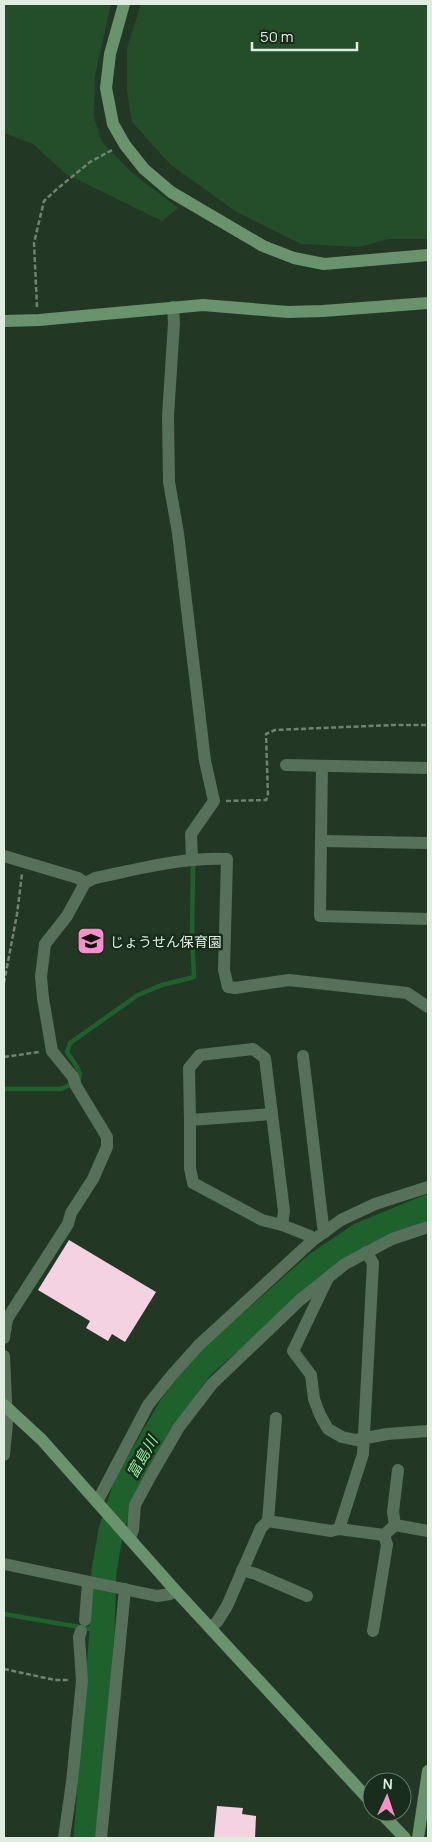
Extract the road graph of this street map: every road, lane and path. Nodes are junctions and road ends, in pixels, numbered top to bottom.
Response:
1 (124, 4) edge
2 (125, 145) junction
3 (428, 255) edge
4 (428, 303) edge
5 (173, 307) junction
6 (39, 320) junction
7 (4, 321) edge
8 (428, 725) edge
9 (286, 765) dead end
10 (322, 766) junction
11 (428, 768) edge
12 (214, 800) junction
13 (322, 841) junction
14 (428, 843) edge
15 (4, 856) edge
16 (192, 859) junction
17 (24, 863) junction
18 (85, 883) junction
19 (428, 919) edge
20 (4, 983) edge
21 (428, 1007) edge
22 (52, 1051) junction
23 (303, 1056) dead end
24 (4, 1057) edge
25 (272, 1114) junction
26 (190, 1120) junction
27 (428, 1187) edge
28 (282, 1225) junction
29 (428, 1226) edge
30 (326, 1232) junction
31 (312, 1242) junction
32 (366, 1252) junction
33 (326, 1278) junction
34 (4, 1338) edge
35 (4, 1356) edge
36 (5, 1406) edge
37 (276, 1418) dead end
38 (428, 1431) edge
39 (364, 1440) junction
40 (4, 1455) edge
41 (398, 1470) dead end
42 (100, 1505) junction
43 (268, 1521) junction
44 (395, 1525) junction
45 (340, 1529) junction
46 (428, 1530) edge
47 (384, 1535) junction
48 (128, 1536) junction
49 (4, 1564) edge
50 (242, 1570) junction
51 (90, 1582) junction
52 (122, 1588) junction
53 (176, 1590) junction
54 (307, 1596) dead end
55 (211, 1627) junction
56 (373, 1631) dead end
57 (4, 1669) edge
58 (82, 1680) junction
59 (428, 1771) edge
60 (362, 1792) edge
61 (390, 1822) edge
62 (64, 1838) edge
63 (101, 1838) edge
64 (405, 1838) edge
65 (418, 1838) edge

1 - 2 street
2 - 3 street
2 - 6 path
4 - 5 street
5 - 6 street
5 - 12 street
6 - 7 street
8 - 12 path
9 - 10 street
10 - 11 street
10 - 13 street
12 - 16 street
13 - 14 street
13 - 19 street
15 - 17 street
16 - 18 street
16 - 21 street
17 - 18 street
17 - 20 path
18 - 22 street
22 - 24 path
22 - 34 street
23 - 30 street
25 - 26 street
25 - 26 street
25 - 28 street
26 - 28 street
27 - 30 street
28 - 31 street
29 - 32 street
30 - 31 street
31 - 42 street
32 - 33 street
32 - 39 street
33 - 39 street
33 - 48 street
35 - 36 street
36 - 40 street
36 - 42 street
37 - 43 street
38 - 39 street
39 - 45 street
41 - 44 street
42 - 48 street
43 - 45 street
43 - 50 street
44 - 46 street
44 - 47 street
45 - 47 street
47 - 56 street
48 - 53 street
49 - 51 street
50 - 54 street
50 - 55 street
51 - 52 street
51 - 58 street
52 - 53 street
52 - 63 street
53 - 55 street
55 - 60 street
57 - 58 path
58 - 62 street
59 - 65 street
61 - 64 street

